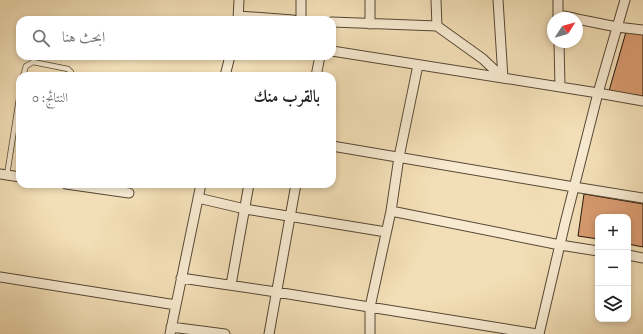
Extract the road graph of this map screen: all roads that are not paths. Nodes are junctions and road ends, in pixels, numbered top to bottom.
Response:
1 (240, 0) edge
2 (301, 0) edge
3 (370, 0) edge
4 (436, 0) edge
5 (498, 0) edge
6 (558, 0) edge
7 (625, 0) edge
8 (558, 12) edge
9 (239, 16) edge
10 (301, 16) edge
11 (583, 20) edge
12 (336, 22) edge
13 (370, 24) junction
14 (437, 26) junction
15 (617, 27) junction
16 (643, 30) edge
17 (559, 48) edge
18 (336, 53) edge
19 (229, 60) edge
20 (319, 60) edge
21 (418, 65) junction
22 (24, 72) edge
23 (71, 72) edge
24 (226, 72) edge
25 (317, 72) edge
26 (503, 78) junction
27 (560, 87) junction
28 (598, 93) junction
29 (643, 101) edge
30 (16, 131) edge
31 (336, 147) edge
32 (399, 157) junction
33 (3, 174) edge
34 (16, 176) edge
35 (574, 187) junction
36 (91, 188) edge
37 (200, 188) edge
38 (248, 188) edge
39 (295, 188) edge
40 (129, 194) dead end
41 (198, 198) junction
42 (643, 198) edge
43 (245, 209) junction
44 (391, 211) junction
45 (290, 217) junction
46 (386, 232) junction
47 (560, 245) junction
48 (595, 251) edge
49 (631, 256) edge
50 (643, 258) edge
51 (0, 277) edge
52 (181, 278) junction
53 (231, 285) junction
54 (276, 292) junction
55 (176, 305) junction
56 (370, 307) junction
57 (171, 330) edge
58 (219, 334) edge
59 (269, 334) edge
60 (370, 334) edge
61 (538, 334) edge

1 - 9 street
2 - 10 street
3 - 13 street
4 - 14 street
5 - 26 street
6 - 8 street
7 - 15 street
11 - 15 street
12 - 13 street
13 - 14 street
14 - 26 street
15 - 16 street
15 - 28 street
17 - 27 street
18 - 21 street
19 - 24 street
20 - 25 street
21 - 26 street
21 - 32 street
22 - 23 lane
26 - 27 street
27 - 28 street
28 - 29 street
28 - 35 street
30 - 33 lane
31 - 32 street
32 - 35 street
32 - 44 street
33 - 34 street
35 - 42 street
35 - 47 street
36 - 40 street
37 - 41 street
38 - 43 street
39 - 45 street
41 - 43 street
41 - 52 street
43 - 45 street
43 - 53 street
44 - 46 street
44 - 47 street
45 - 46 street
45 - 54 street
46 - 56 street
47 - 48 street
47 - 61 street
49 - 50 street
51 - 55 street
52 - 53 street
52 - 55 street
53 - 54 street
54 - 56 street
54 - 59 street
55 - 57 street
56 - 60 street
56 - 61 street
57 - 58 street

